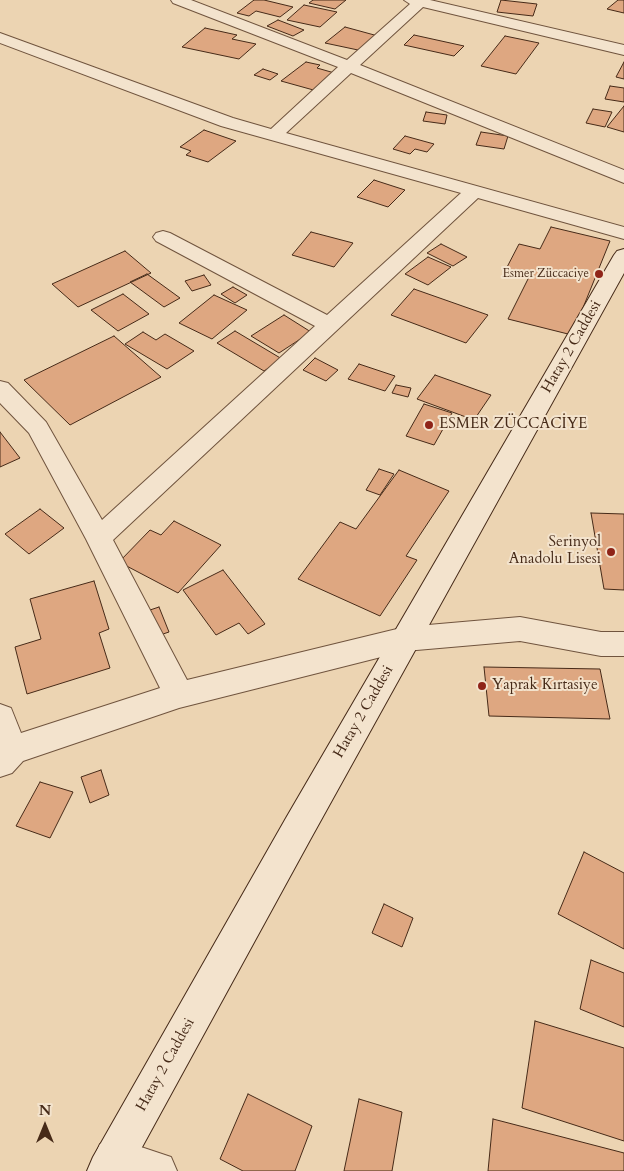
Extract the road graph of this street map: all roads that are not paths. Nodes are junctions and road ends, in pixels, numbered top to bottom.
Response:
1 (178, 0) edge
2 (417, 1) edge
3 (0, 38) edge
4 (624, 50) edge
5 (42, 54) junction
6 (8, 59) dead end
7 (349, 66) junction
8 (274, 135) junction
9 (624, 177) edge
10 (474, 191) junction
11 (624, 233) edge
12 (163, 238) dead end
13 (624, 255) edge
14 (330, 325) junction
15 (0, 389) edge
16 (100, 538) junction
17 (405, 640) junction
18 (624, 644) edge
19 (179, 695) junction
20 (0, 717) edge
21 (4, 755) edge
22 (110, 1165) edge
23 (157, 1171) edge

1 - 7 street
2 - 4 street
2 - 7 street
3 - 5 street
5 - 6 street
5 - 8 street
7 - 8 street
7 - 9 street
8 - 10 street
10 - 11 street
10 - 14 street
12 - 14 street
13 - 17 street, Hatay 2 Caddesi
14 - 16 street
15 - 16 street
16 - 19 street
17 - 18 street
17 - 19 street
17 - 22 street, Hatay 2 Caddesi
19 - 21 street
20 - 21 street
22 - 23 street

